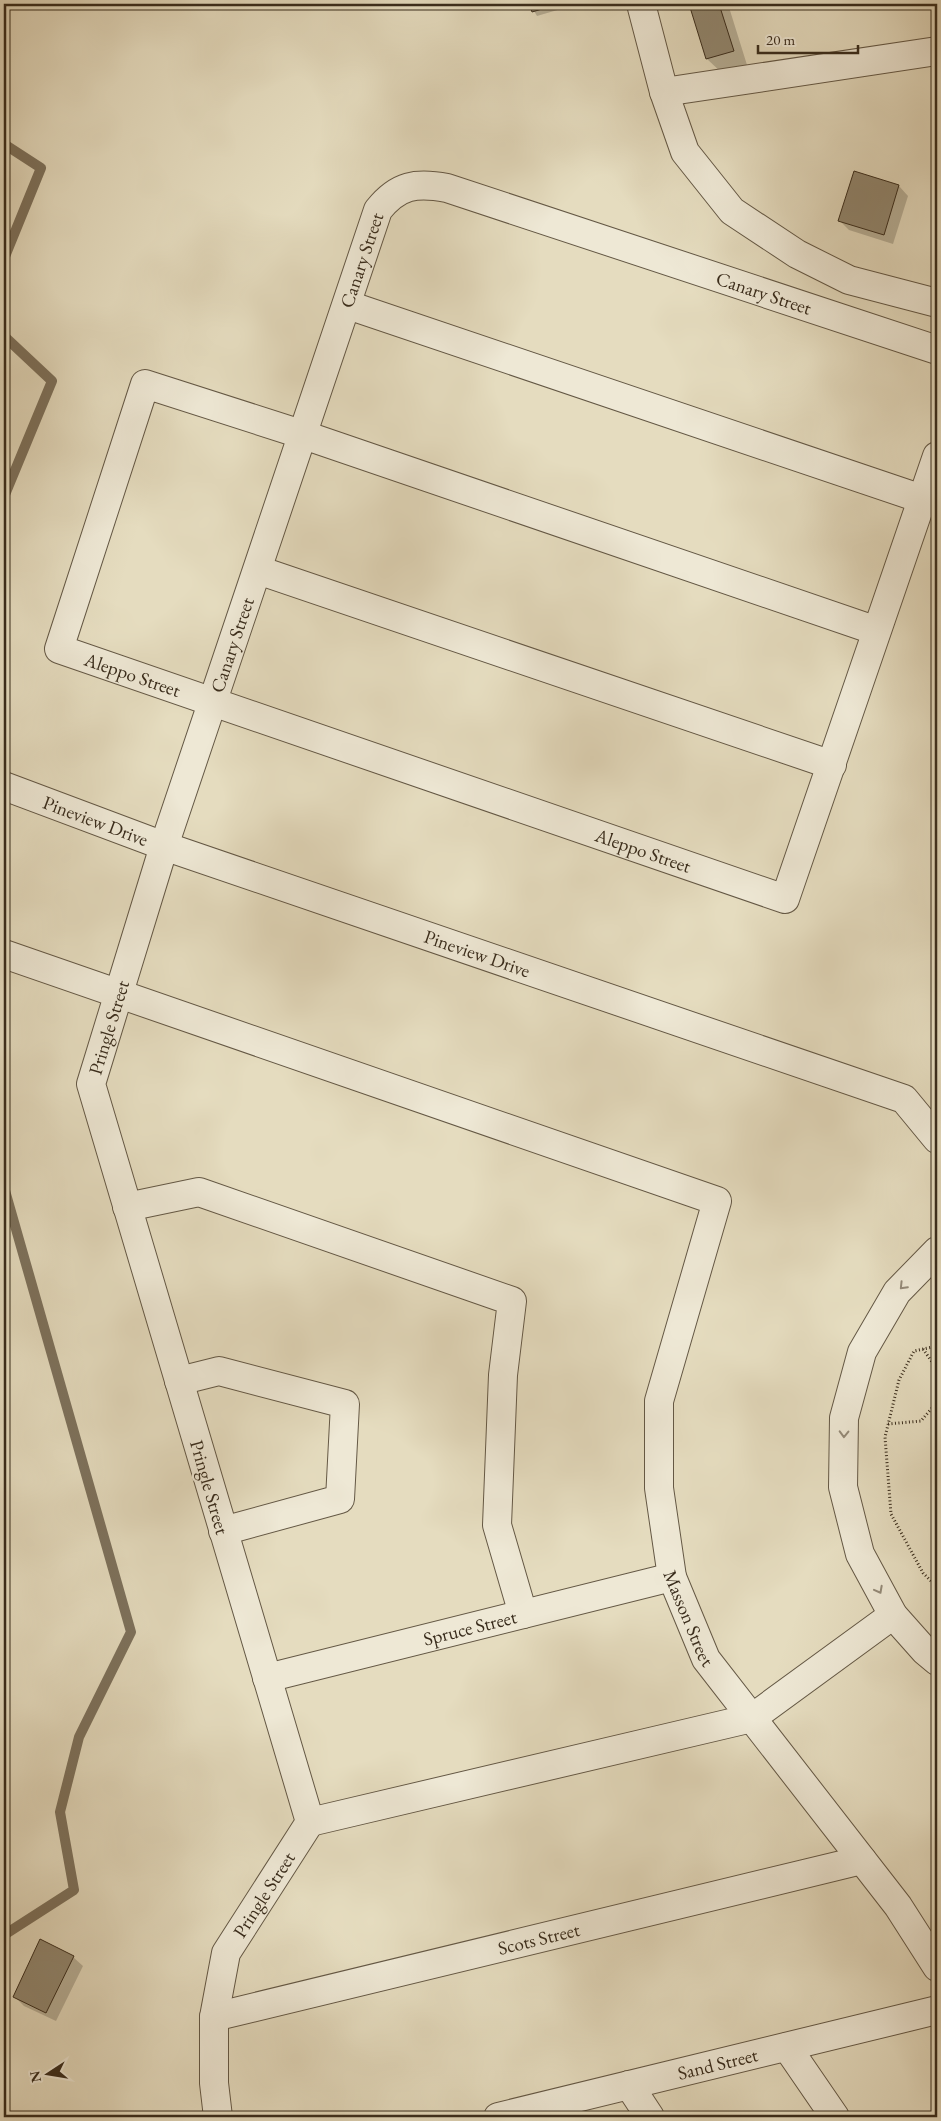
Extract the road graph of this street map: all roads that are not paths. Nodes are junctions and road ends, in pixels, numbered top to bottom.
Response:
1 (641, 4) edge
2 (937, 52) edge
3 (664, 92) junction
4 (937, 303) edge
5 (348, 306) junction
6 (937, 350) edge
7 (304, 435) junction
8 (937, 456) edge
9 (922, 499) junction
10 (258, 570) junction
11 (877, 632) junction
12 (213, 703) junction
13 (832, 765) junction
14 (4, 786) edge
15 (164, 846) junction
16 (4, 954) edge
17 (119, 993) junction
18 (937, 1139) edge
19 (127, 1207) junction
20 (937, 1251) edge
21 (179, 1381) junction
22 (223, 1531) junction
23 (672, 1577) junction
24 (523, 1614) junction
25 (893, 1614) junction
26 (937, 1661) edge
27 (267, 1678) junction
28 (752, 1718) junction
29 (310, 1822) junction
30 (862, 1860) junction
31 (937, 1967) edge
32 (937, 2010) edge
33 (214, 2018) junction
34 (787, 2047) junction
35 (629, 2085) junction
36 (218, 2117) edge
37 (498, 2117) edge
38 (650, 2117) edge
39 (836, 2117) edge

1 - 3 street
2 - 3 street
3 - 4 street
5 - 6 street, Canary Street
5 - 7 street, Canary Street
5 - 9 street
7 - 10 street, Canary Street
7 - 11 street
7 - 12 street, Aleppo Street
8 - 9 street, Aleppo Street
9 - 11 street, Aleppo Street
10 - 12 street, Canary Street
10 - 13 street
11 - 13 street, Aleppo Street
12 - 13 street, Aleppo Street
12 - 15 street, Canary Street
14 - 15 street, Pineview Drive
15 - 17 street, Pringle Street
15 - 18 street, Pineview Drive
16 - 17 street
17 - 19 street, Pringle Street
17 - 23 street, Masson Street
19 - 21 street, Pringle Street
19 - 24 street
20 -> 25 street
21 - 22 street, Pringle Street
21 - 22 street
22 - 27 street, Pringle Street
23 - 24 street, Spruce Street
23 - 28 street, Masson Street
24 - 27 street, Spruce Street
25 - 26 street
25 - 28 street
27 - 29 street, Pringle Street
28 - 29 street
28 - 30 street, Masson Street
29 - 33 street, Pringle Street
30 - 31 street, Masson Street
30 - 33 street, Scots Street
32 - 34 street, Sand Street
33 - 36 street, Pringle Street
34 - 35 street, Sand Street
34 - 39 street
35 - 37 street, Sand Street
35 - 38 street

